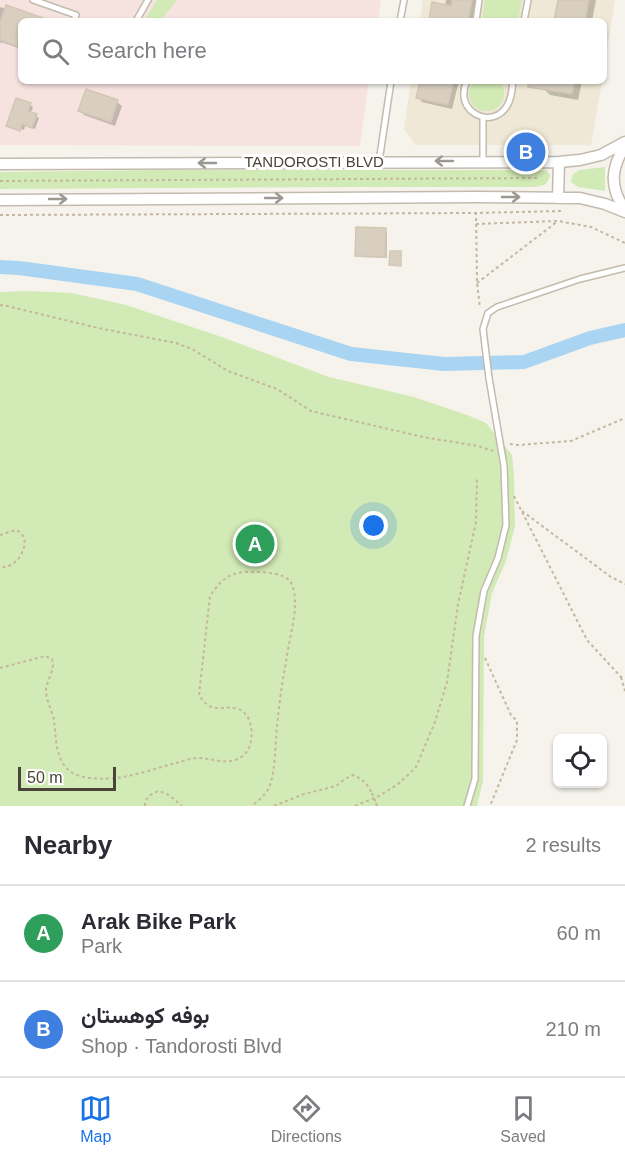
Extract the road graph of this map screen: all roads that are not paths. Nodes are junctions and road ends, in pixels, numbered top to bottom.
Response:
1 (33, 0) edge
2 (147, 0) edge
3 (404, 0) edge
4 (479, 0) edge
5 (528, 0) edge
6 (75, 18) edge
7 (138, 18) edge
8 (401, 18) edge
9 (476, 18) edge
10 (525, 18) edge
11 (391, 84) edge
12 (465, 84) edge
13 (508, 84) edge
14 (512, 84) edge
15 (510, 98) junction
16 (483, 117) junction
17 (625, 144) edge
18 (483, 161) junction
19 (379, 162) junction
20 (559, 162) junction
21 (0, 164) edge
22 (558, 198) junction
23 (0, 200) edge
24 (625, 211) edge
25 (625, 268) edge
26 (467, 806) edge

1 - 6 lane
2 - 7 lane
3 - 8 lane
4 - 9 lane
5 - 10 lane
11 - 19 lane
12 - 16 lane
13 - 15 lane
14 - 15 lane
15 - 16 lane
16 - 18 lane
17 - 20 street, TANDOROSTI BLVD
17 - 24 street
18 -> 19 street, TANDOROSTI BLVD
18 - 20 street, TANDOROSTI BLVD
19 -> 21 street, TANDOROSTI BLVD
20 - 22 street
23 -> 22 street
22 - 24 street
25 - 26 lane

